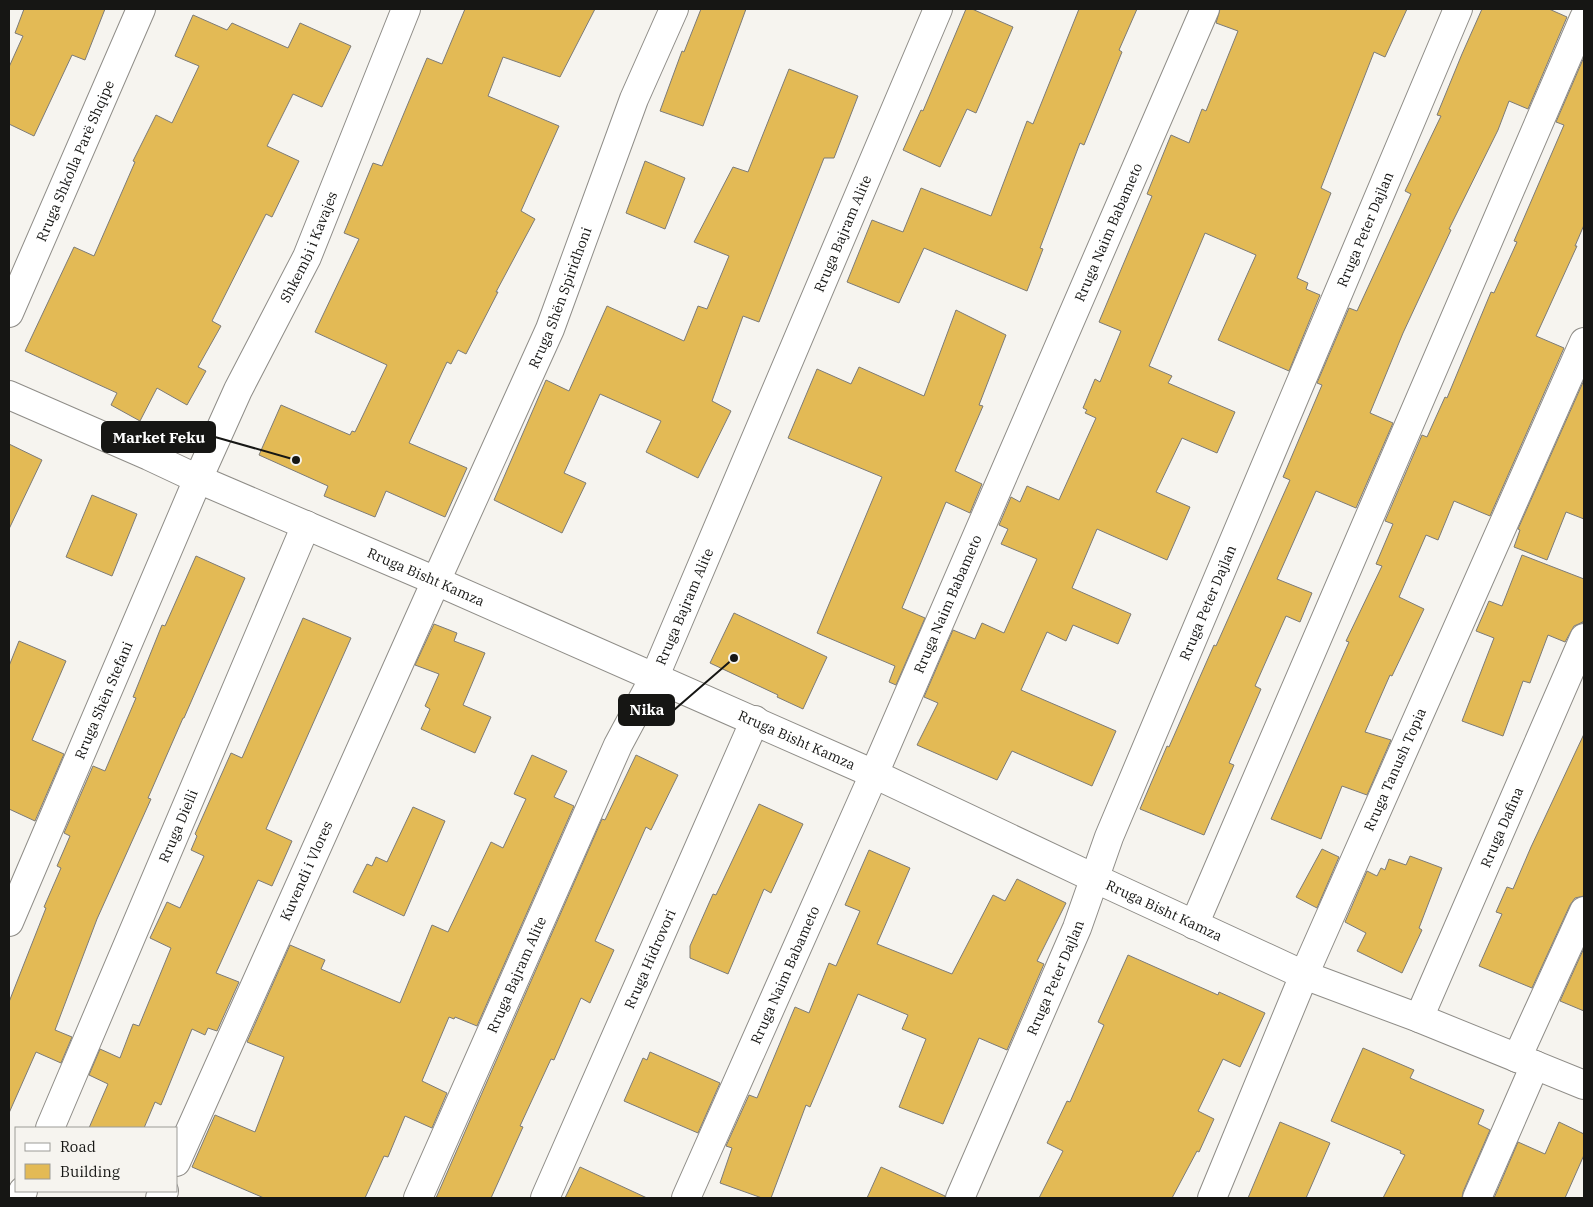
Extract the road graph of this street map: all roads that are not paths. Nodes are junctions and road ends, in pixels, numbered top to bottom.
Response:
1 (141, 9) edge
2 (406, 9) edge
3 (674, 9) edge
4 (938, 9) edge
5 (1205, 9) edge
6 (1458, 9) edge
7 (1584, 18) edge
8 (9, 313) edge
9 (1584, 342) edge
10 (9, 395) edge
11 (198, 479) junction
12 (306, 525) junction
13 (436, 581) junction
14 (1584, 638) edge
15 (655, 676) junction
16 (755, 720) junction
17 (874, 774) junction
18 (1094, 878) junction
19 (1584, 911) edge
20 (9, 922) edge
21 (1194, 925) junction
22 (1304, 975) junction
23 (1419, 1018) junction
24 (1526, 1061) junction
25 (1584, 1085) edge
26 (50, 1127) edge
27 (178, 1158) edge
28 (418, 1198) edge
29 (545, 1198) edge
30 (686, 1198) edge
31 (960, 1198) edge
32 (1212, 1198) edge
33 (1477, 1198) edge

1 - 8 street, Rruga Shkolla Parë Shqipe
2 - 11 street, Shkembi i Kavajes
3 - 13 street, Rruga Shën Spiridhoni
4 - 15 street, Rruga Bajram Alite
5 - 17 street, Rruga Naim Babameto
6 - 18 street, Rruga Peter Dajlan
7 - 21 street
9 - 22 street, Rruga Tanush Topia
10 - 11 street, Rruga Bisht Kamza
11 - 12 street, Rruga Bisht Kamza
11 - 20 street, Rruga Shën Stefani
12 - 13 street, Rruga Bisht Kamza
12 - 26 street, Rruga Dielli
13 - 15 street, Rruga Bisht Kamza
13 - 27 street, Kuvendi i Vlores
14 - 23 street, Rruga Dafina
15 - 16 street, Rruga Bisht Kamza
15 - 28 street, Rruga Bajram Alite
16 - 17 street, Rruga Bisht Kamza
16 - 29 street, Rruga Hidrovori
17 - 18 street, Rruga Bisht Kamza
17 - 30 street, Rruga Naim Babameto
18 - 21 street, Rruga Bisht Kamza
18 - 31 street, Rruga Peter Dajlan
19 - 24 street
21 - 22 street, Rruga Bisht Kamza
22 - 23 street, Rruga Bisht Kamza
22 - 32 street, Rruga Tanush Topia
23 - 24 street, Rruga Bisht Kamza
24 - 25 street, Rruga Bisht Kamza
24 - 33 street

